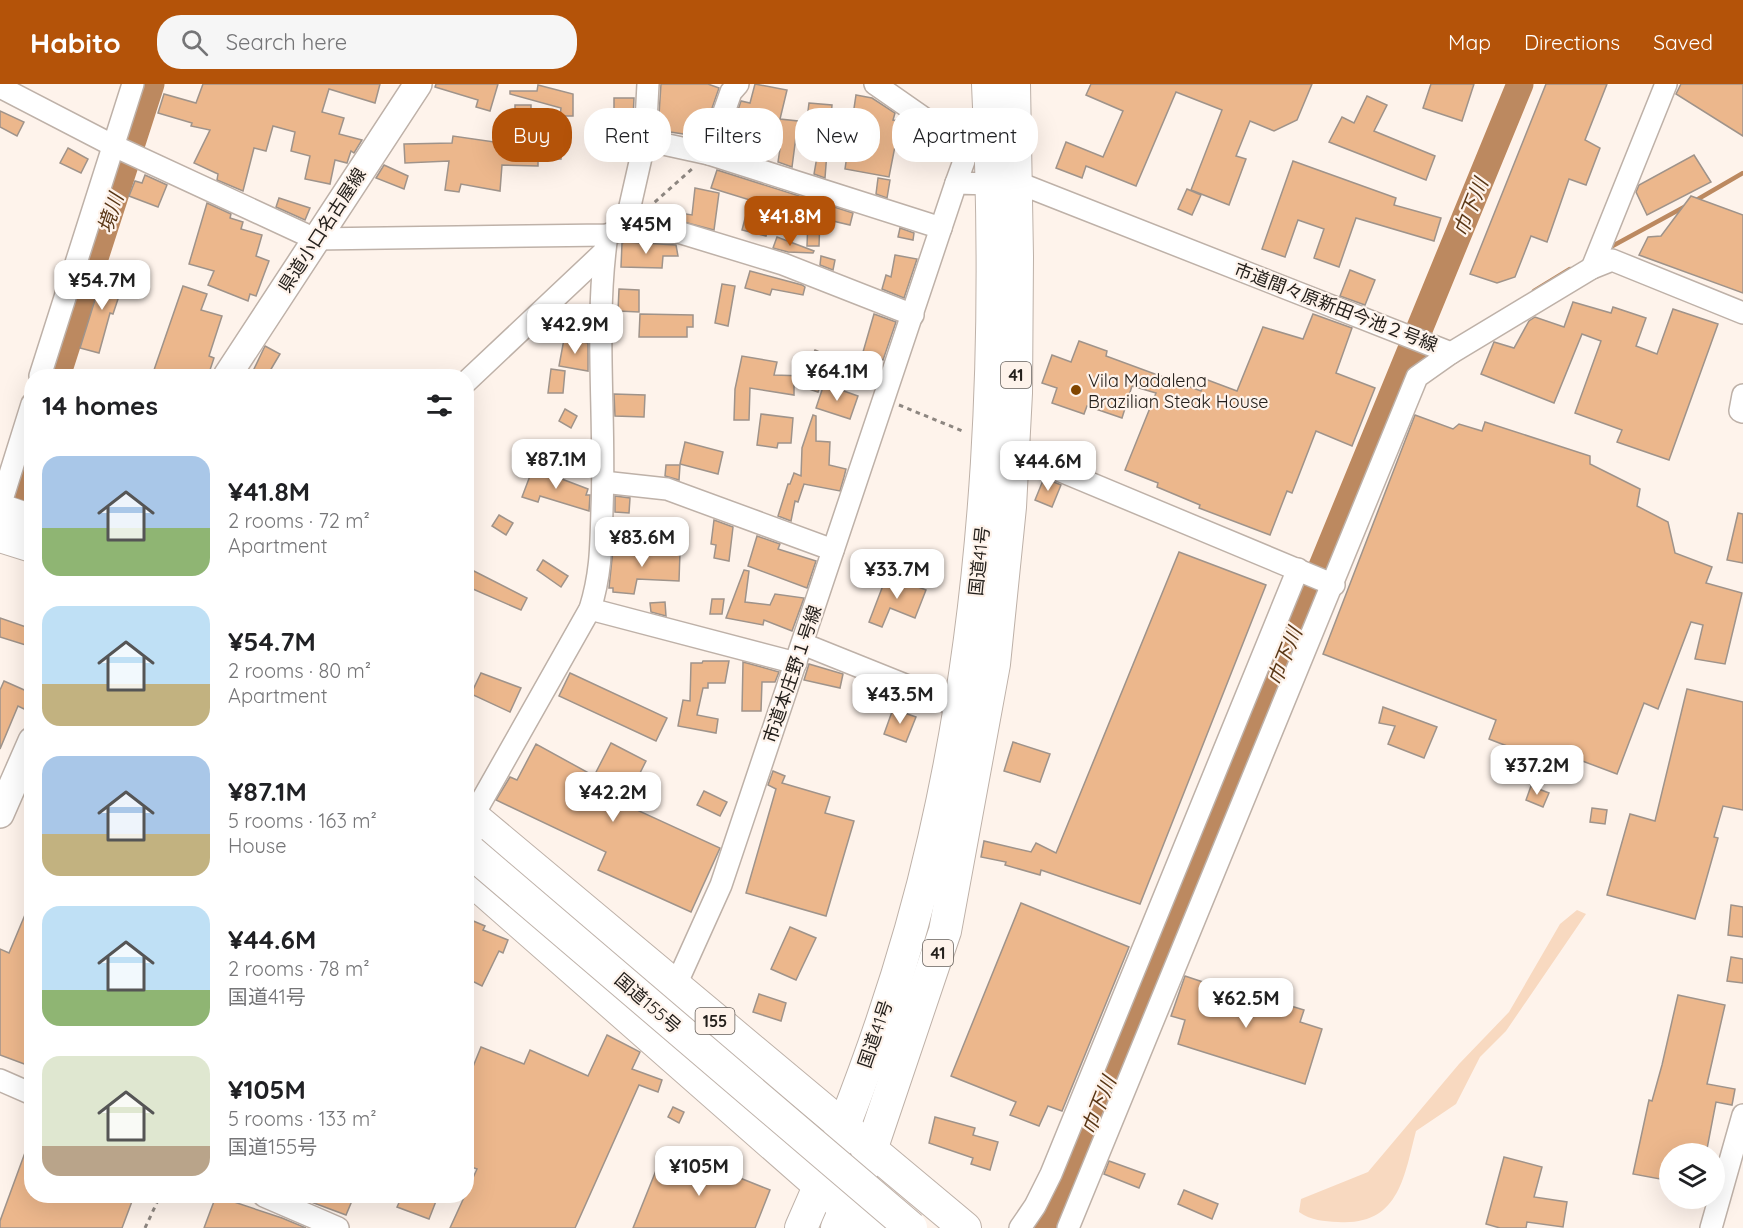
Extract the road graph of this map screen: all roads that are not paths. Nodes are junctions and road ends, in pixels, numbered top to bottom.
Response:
1 (133, 84) edge
2 (418, 84) edge
3 (648, 84) edge
4 (738, 84) edge
5 (875, 84) edge
6 (988, 84) edge
7 (1014, 84) edge
8 (1666, 84) edge
9 (0, 87) edge
10 (647, 108) edge
11 (725, 108) edge
12 (112, 145) junction
13 (638, 162) edge
14 (734, 162) edge
15 (956, 183) junction
16 (1004, 183) junction
17 (941, 228) junction
18 (612, 238) junction
19 (315, 239) junction
20 (1592, 268) junction
21 (1743, 313) edge
22 (913, 315) junction
23 (1451, 353) junction
24 (42, 369) edge
25 (231, 369) edge
26 (474, 374) edge
27 (1743, 395) edge
28 (1743, 411) edge
29 (24, 430) edge
30 (1001, 447) junction
31 (603, 482) junction
32 (0, 508) edge
33 (24, 518) edge
34 (0, 536) edge
35 (24, 544) edge
36 (833, 550) junction
37 (1298, 569) junction
38 (1334, 585) junction
39 (590, 609) junction
40 (800, 654) junction
41 (960, 707) junction
42 (24, 759) edge
43 (474, 806) edge
44 (0, 814) edge
45 (474, 816) edge
46 (474, 864) edge
47 (474, 864) edge
48 (474, 865) edge
49 (675, 987) junction
50 (0, 1080) edge
51 (24, 1090) edge
52 (1743, 1115) edge
53 (842, 1126) junction
54 (871, 1150) junction
55 (820, 1185) junction
56 (280, 1203) edge
57 (836, 1222) edge
58 (338, 1228) edge
59 (801, 1228) edge
60 (872, 1228) edge
61 (894, 1228) edge
62 (911, 1228) edge
63 (965, 1228) edge
64 (1020, 1228) edge
65 (1068, 1228) edge
66 (1711, 1228) edge

1 - 12 street
2 - 19 main road, 県道小口名古屋線
3 - 10 street
4 - 11 street
5 - 15 street, 市道本庄野１号線
6 - 16 highway, 国道41号 / 41
7 - 16 highway, 国道41号 / 41
8 - 20 street
9 - 12 street
12 - 19 street
12 - 24 street
13 - 18 street
14 - 17 street
15 - 16 street
15 - 17 street, 市道本庄野１号線
16 - 23 street, 市道間々原新田今池２号線
16 - 30 highway, 国道41号 / 41
17 - 22 street, 市道本庄野１号線
18 - 19 street
18 - 22 street
18 - 26 street
18 - 31 street
19 - 25 main road, 県道小口名古屋線
20 - 21 street, 市道間々原新田今池２号線
20 - 23 street, 市道間々原新田今池２号線
22 - 36 street, 市道本庄野１号線
23 - 38 street
27 - 28 street
29 - 32 street
30 - 37 street
30 - 41 highway, 国道41号 / 41
30 - 54 highway, 国道41号 / 41
31 - 36 street
31 - 39 street
32 - 33 highway
34 - 35 highway
36 - 40 street, 市道本庄野１号線
37 - 38 street
37 - 64 street
38 - 65 street
39 - 40 street
39 - 43 street
40 - 41 street
40 - 49 street, 市道本庄野１号線
41 - 53 highway, 国道41号 / 41
42 - 44 main road
45 - 49 highway, 155
46 - 61 highway, 国道155号 / 155
47 - 62 highway, 国道155号 / 155, bridge
48 - 55 highway
49 - 53 highway, 155
50 - 51 street
52 - 66 street
53 - 54 highway, 155
53 - 55 highway, 国道41号 / 41
54 - 57 highway, 国道41号 / 41
54 - 63 highway, 155
55 - 57 highway
55 - 59 highway, 国道41号 / 41
56 - 58 street
57 - 60 highway

